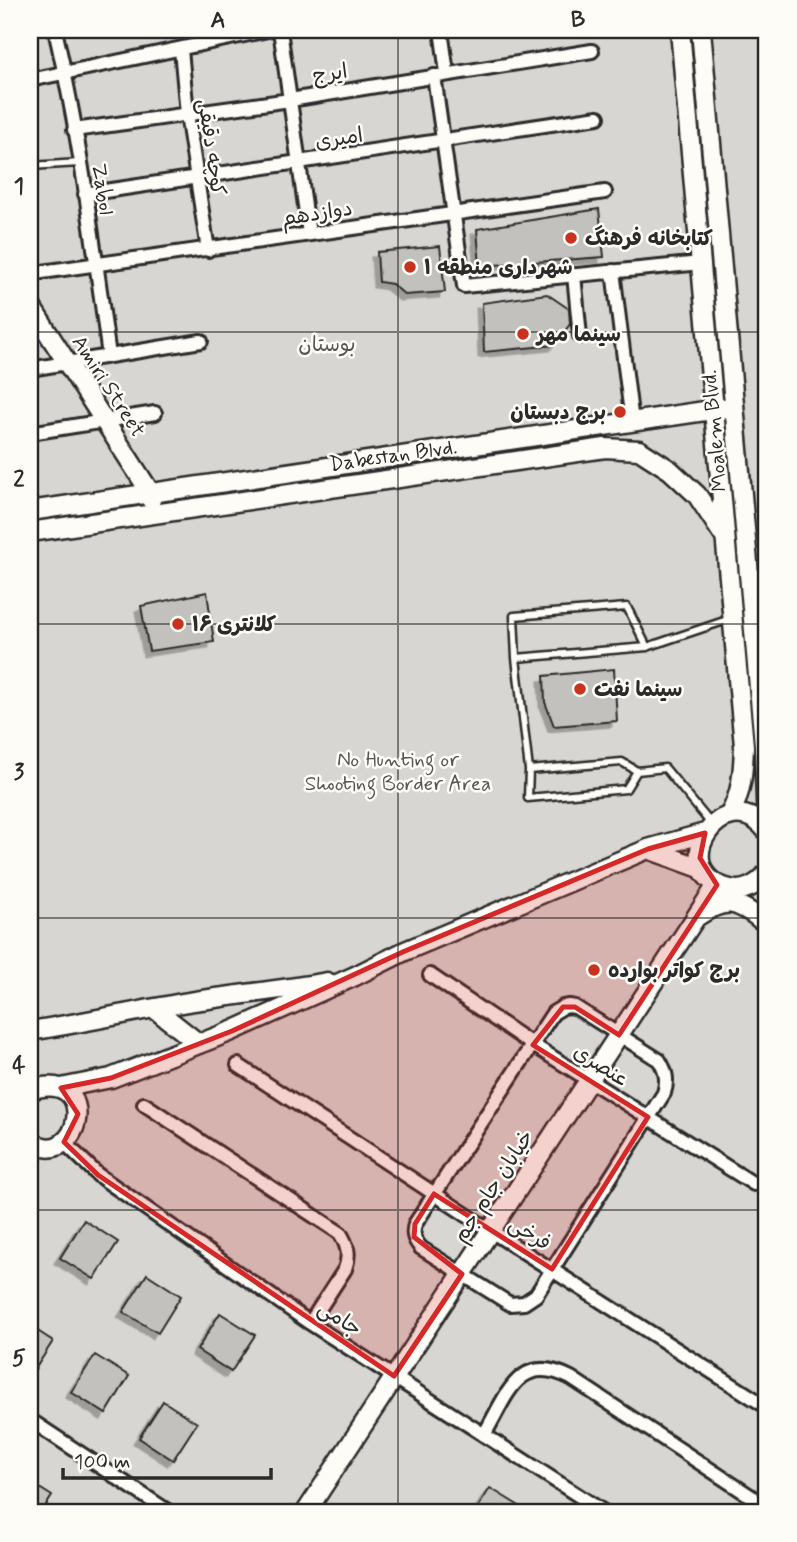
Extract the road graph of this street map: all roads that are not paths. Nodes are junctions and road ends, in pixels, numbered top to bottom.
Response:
1 (55, 30) edge
2 (268, 30) edge
3 (280, 30) edge
4 (442, 30) edge
5 (680, 30) edge
6 (701, 30) edge
7 (181, 49) junction
8 (592, 51) dead end
9 (65, 72) junction
10 (441, 75) junction
11 (30, 80) edge
12 (290, 100) junction
13 (187, 114) junction
14 (598, 117) dead end
15 (74, 130) junction
16 (444, 141) junction
17 (80, 163) junction
18 (299, 163) junction
19 (30, 166) edge
20 (197, 178) junction
21 (605, 191) dead end
22 (85, 194) junction
23 (454, 213) junction
24 (309, 234) junction
25 (208, 250) junction
26 (701, 262) junction
27 (96, 265) junction
28 (613, 271) junction
29 (35, 273) dead end
30 (573, 275) junction
31 (30, 305) edge
32 (580, 336) dead end
33 (201, 341) dead end
34 (109, 356) junction
35 (67, 363) junction
36 (30, 369) edge
37 (735, 407) junction
38 (714, 410) junction
39 (155, 413) dead end
40 (105, 422) junction
41 (632, 422) junction
42 (30, 433) edge
43 (150, 492) junction
44 (30, 512) edge
45 (153, 513) junction
46 (30, 531) edge
47 (725, 538) junction
48 (732, 618) junction
49 (647, 647) junction
50 (516, 658) junction
51 (529, 770) junction
52 (637, 771) junction
53 (729, 816) junction
54 (708, 829) junction
55 (767, 830) edge
56 (648, 849) junction
57 (703, 869) junction
58 (767, 873) edge
59 (717, 885) junction
60 (734, 891) junction
61 (695, 918) junction
62 (764, 923) edge
63 (430, 975) dead end
64 (355, 976) junction
65 (155, 1009) junction
66 (30, 1031) edge
67 (619, 1035) junction
68 (198, 1043) junction
69 (533, 1045) junction
70 (238, 1065) dead end
71 (589, 1081) junction
72 (61, 1088) junction
73 (30, 1090) edge
74 (144, 1104) dead end
75 (648, 1117) junction
76 (30, 1141) edge
77 (64, 1142) junction
78 (754, 1184) dead end
79 (435, 1194) junction
80 (491, 1231) junction
81 (552, 1269) junction
82 (463, 1274) junction
83 (310, 1323) junction
84 (394, 1376) junction
85 (767, 1407) edge
86 (30, 1420) edge
87 (484, 1434) junction
88 (767, 1507) edge
89 (169, 1512) edge
90 (306, 1512) edge
91 (604, 1512) edge

1 - 9 street, Zabol
2 - 7 street
3 - 12 street
4 - 10 street
5 - 26 street, Moalem Blvd.
6 - 37 street, Moalem Blvd.
7 - 9 street
7 - 13 street, کوچه دقیقی
8 - 10 street, ایرج
9 - 11 street
9 - 15 street, Zabol
10 - 12 street, ایرج
10 - 16 street
12 - 13 street, ایرج
12 - 18 street
13 - 15 street, ایرج
13 - 20 street, کوچه دقیقی
14 - 16 street, امیری
15 - 17 street, Zabol
16 - 18 street, امیری
16 - 23 street
17 - 19 lane
17 - 22 street, Zabol
18 - 20 street, امیری
18 - 24 street
20 - 22 street, امیری
20 - 25 street, کوچه دقیقی
21 - 23 street, دوازدهم
22 - 27 street, Zabol
23 - 24 street, دوازدهم
23 - 30 street
24 - 25 street, دوازدهم
25 - 27 street, دوازدهم
26 - 28 street
26 - 38 street, Moalem Blvd.
27 - 29 street, دوازدهم
27 - 34 street, Zabol
28 - 30 street
28 - 41 street
30 - 32 street
31 - 35 street, Amiri Street
33 - 34 street
34 - 35 street
35 - 36 street
35 - 40 street, Amiri Street
37 - 38 street, Dabestan Blvd.
37 - 55 street, Moalem Blvd.
38 - 41 street, Dabestan Blvd.
38 - 47 street, Moalem Blvd.
39 - 40 street
40 - 42 street
40 - 43 street, Amiri Street
41 - 43 street, Dabestan Blvd.
43 - 44 street, Dabestan Blvd.
43 - 45 street
45 - 46 street, Dabestan Blvd.
45 - 47 street, Dabestan Blvd.
47 - 48 street, Moalem Blvd.
48 - 49 lane
48 - 53 street, Moalem Blvd.
49 - 50 lane
49 - 50 lane
50 - 51 lane
51 - 52 lane
51 - 52 lane
52 - 54 lane
53 - 54 street
53 - 55 street
54 - 56 street
54 - 57 street
56 - 57 street
56 - 64 street
57 - 59 street
58 - 60 street
59 - 60 street
59 - 61 street, خیابان جام جم
60 - 62 street
61 - 62 street
61 - 67 street, خیابان جام جم
63 - 69 street, عنصری
64 - 65 street
64 - 68 street
65 - 66 street
65 - 68 street
67 - 69 street
67 - 71 street, خیابان جام جم
67 - 75 street
68 - 72 street
69 - 71 street, عنصری
69 - 79 street
70 - 79 street, فرخی
71 - 75 street, عنصری
71 - 80 street, خیابان جام جم
72 - 73 street
72 - 77 street
74 - 83 street
75 - 78 street, عنصری
75 - 81 street
76 - 77 street
77 - 83 street, جامی
79 - 80 street, فرخی
79 - 82 street
80 - 81 street, فرخی
80 - 82 street, خیابان جام جم
81 - 82 street
81 - 85 street, فرخی
82 - 84 street, خیابان جام جم
83 - 84 street, جامی
84 - 87 street, جامی
84 - 90 street, خیابان جام جم
86 - 89 street
87 - 88 street
87 - 91 street, جامی

